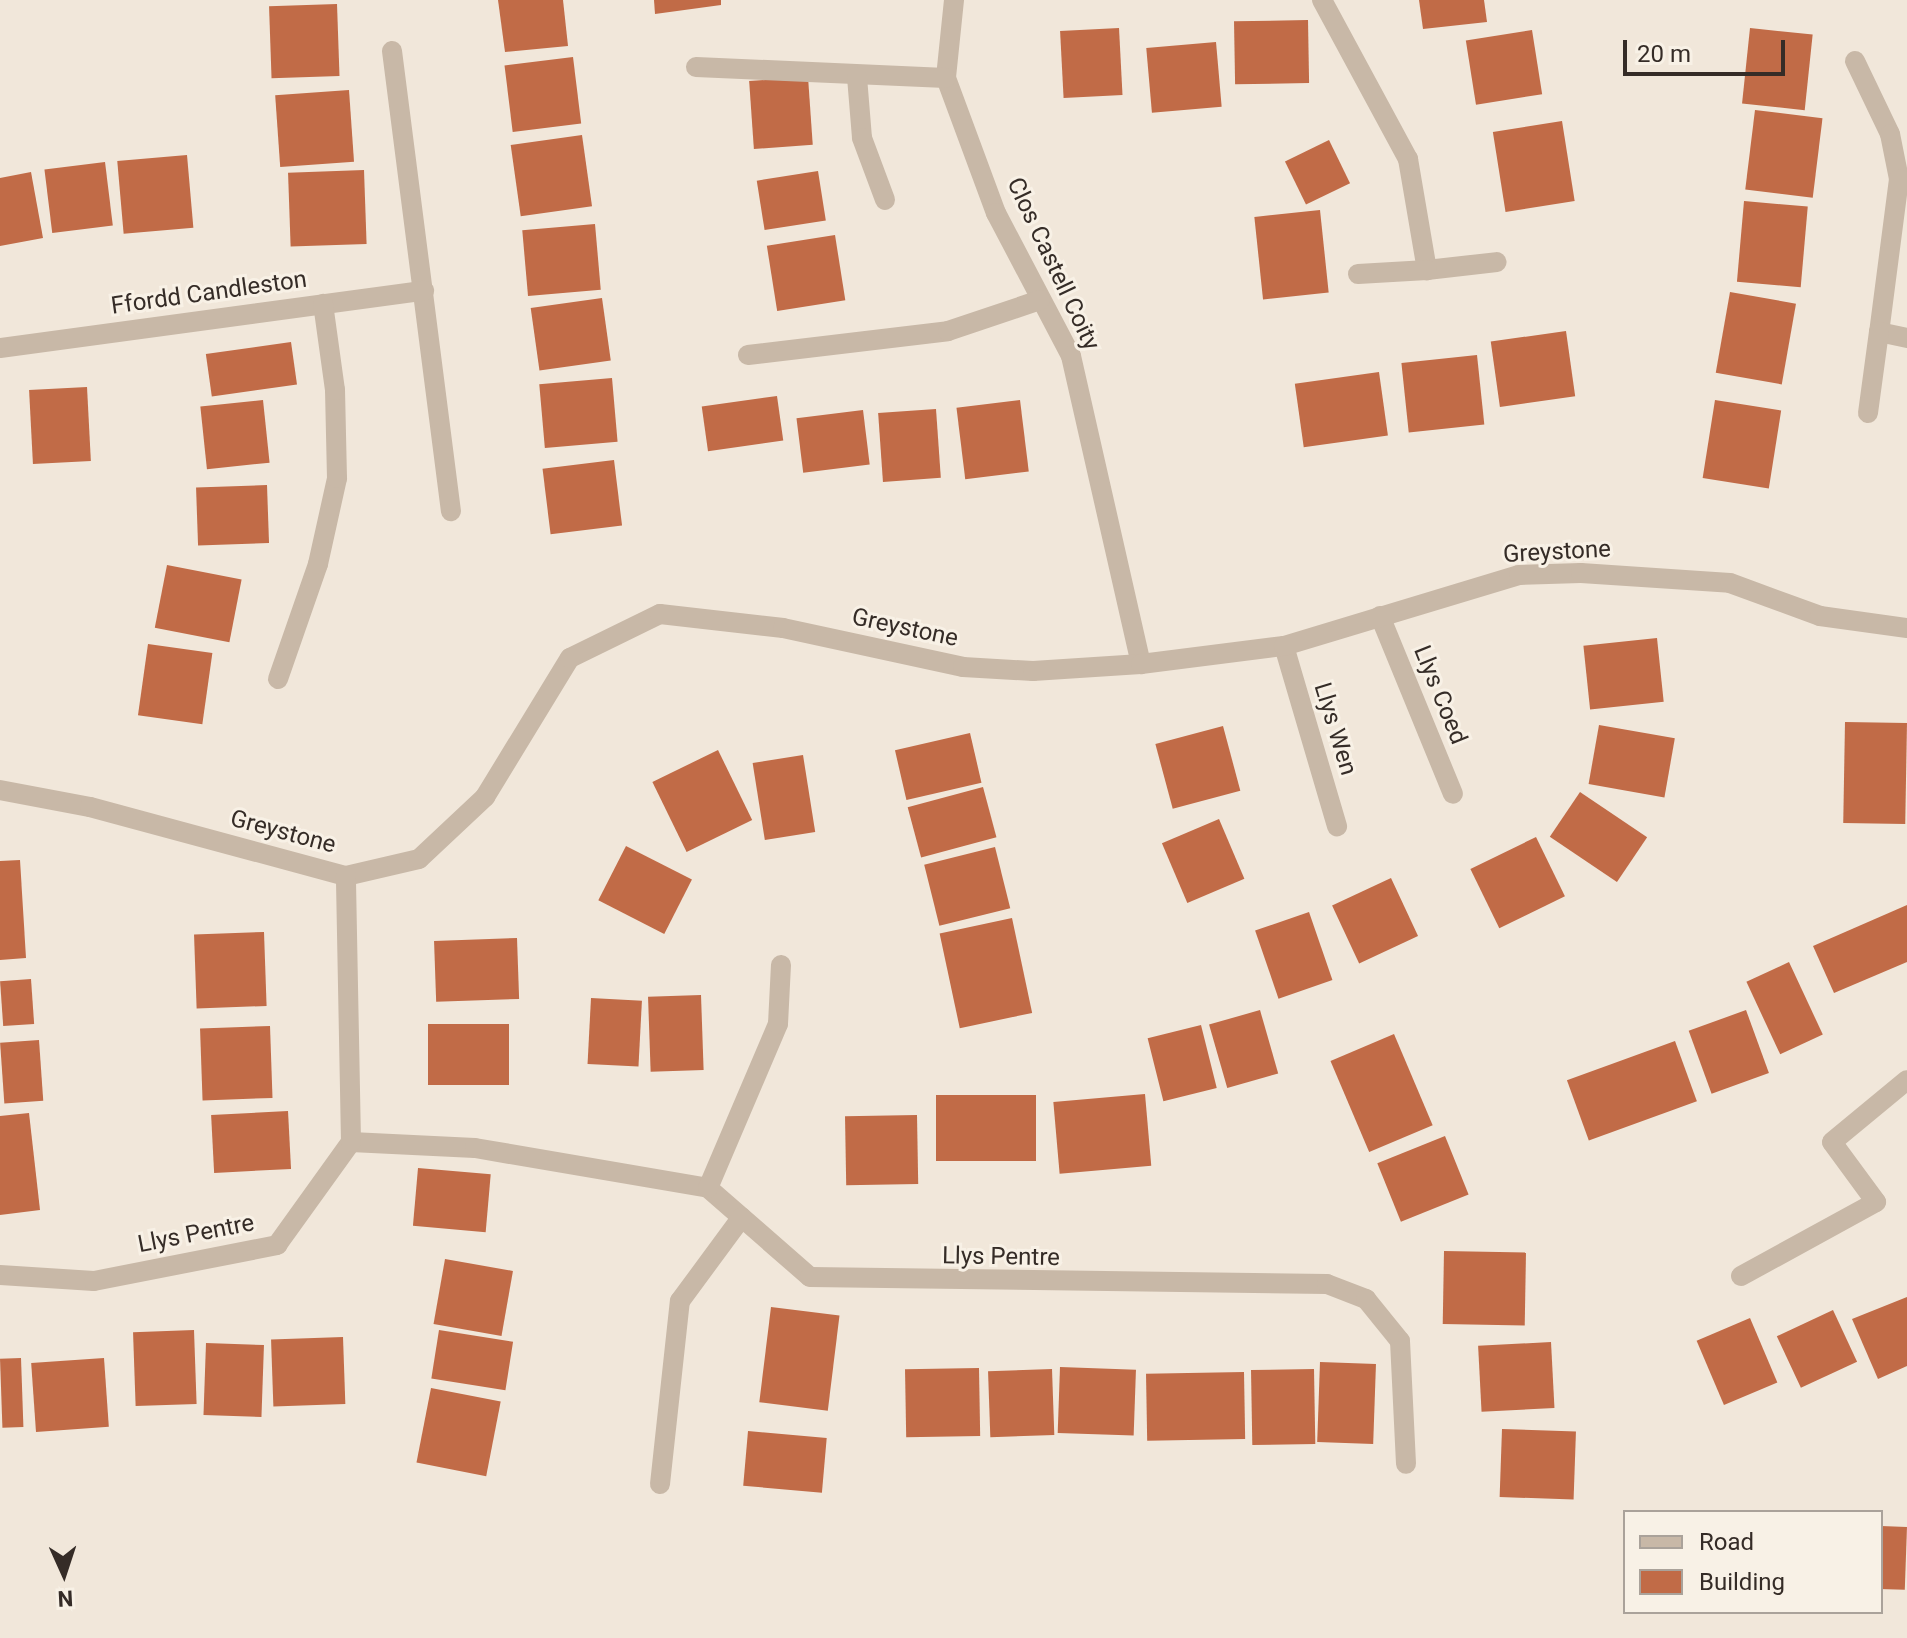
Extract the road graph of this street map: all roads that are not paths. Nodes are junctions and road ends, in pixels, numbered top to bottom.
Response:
1 (954, 0) edge
2 (1322, 0) edge
3 (392, 51) dead end
4 (1855, 61) dead end
5 (696, 67) dead end
6 (857, 77) junction
7 (946, 78) junction
8 (885, 200) dead end
9 (1497, 262) dead end
10 (1427, 270) junction
11 (1358, 274) dead end
12 (424, 291) junction
13 (1040, 300) junction
14 (323, 304) junction
15 (1879, 332) junction
16 (1907, 338) edge
17 (0, 348) edge
18 (748, 355) dead end
19 (1868, 413) dead end
20 (451, 511) dead end
21 (1380, 616) junction
22 (1907, 628) edge
23 (1284, 646) junction
24 (1141, 664) junction
25 (278, 679) dead end
26 (0, 790) edge
27 (1453, 794) dead end
28 (1337, 826) dead end
29 (346, 876) junction
30 (781, 965) dead end
31 (1907, 1080) edge
32 (351, 1142) junction
33 (708, 1188) junction
34 (742, 1217) junction
35 (0, 1275) edge
36 (1741, 1276) dead end
37 (1406, 1464) dead end
38 (660, 1484) dead end

1 - 7 street, Clos Castell Coity
2 - 10 street
3 - 12 street
4 - 15 street
5 - 6 street
6 - 7 street
6 - 8 street
7 - 13 street, Clos Castell Coity
9 - 10 street
10 - 11 street
12 - 14 street, Ffordd Candleston
12 - 20 street
13 - 18 street
13 - 24 street, Clos Castell Coity
14 - 17 street, Ffordd Candleston
14 - 25 street
15 - 16 street
15 - 19 street
21 - 22 street, Greystone
21 - 23 street, Greystone
21 - 27 street, Llys Coed
23 - 24 street, Greystone
23 - 28 street, Llys Wen
24 - 29 street, Greystone
26 - 29 street, Greystone
29 - 32 street
30 - 33 street
31 - 36 street
32 - 33 street
32 - 35 street, Llys Pentre
33 - 34 street, Llys Pentre
34 - 37 street, Llys Pentre
34 - 38 street

